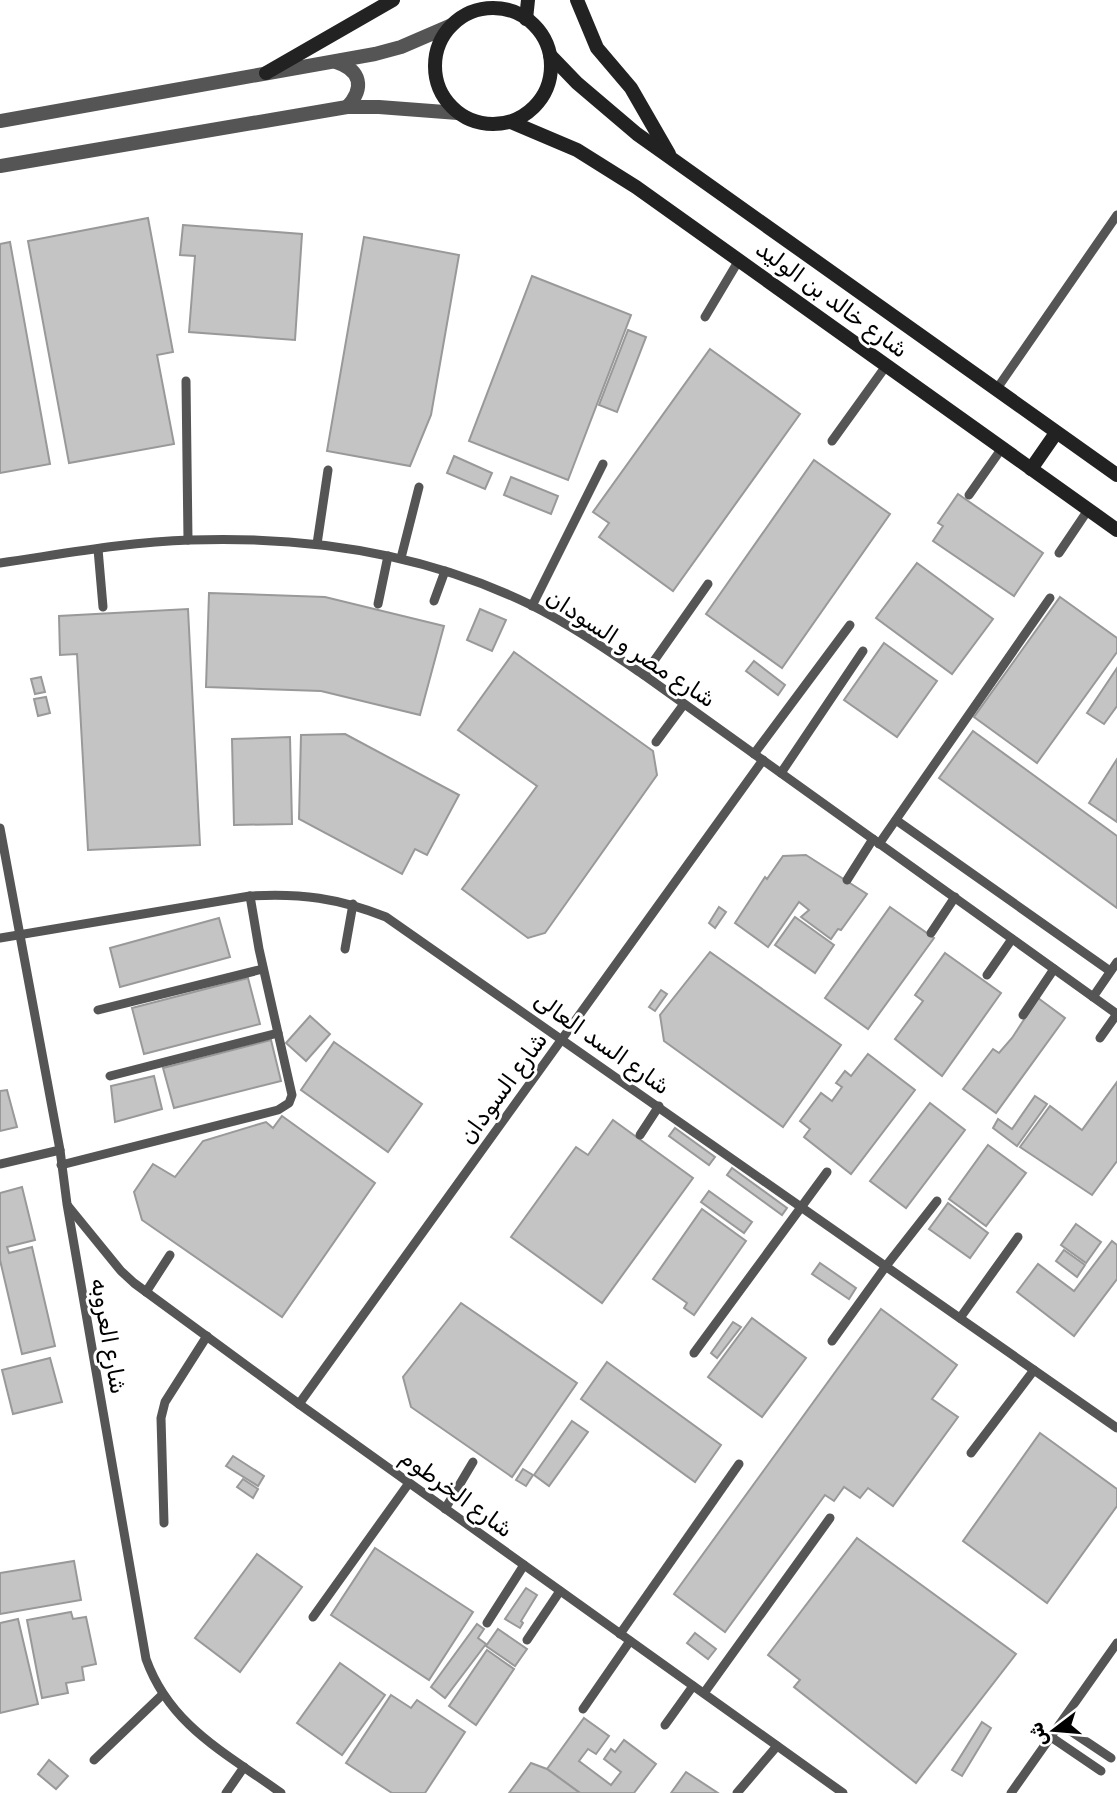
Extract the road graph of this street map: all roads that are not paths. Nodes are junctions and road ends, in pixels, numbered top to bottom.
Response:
1 (393, 0) edge
2 (528, 0) edge
3 (577, 0) edge
4 (470, 6) edge
5 (526, 19) junction
6 (452, 25) junction
7 (550, 55) junction
8 (336, 62) junction
9 (266, 73) junction
10 (347, 107) junction
11 (458, 113) junction
12 (0, 121) edge
13 (511, 122) junction
14 (669, 156) junction
15 (0, 166) edge
16 (1117, 215) edge
17 (739, 260) junction
18 (705, 317) dead end
19 (886, 366) junction
20 (186, 381) dead end
21 (996, 390) junction
22 (1056, 433) junction
23 (832, 441) dead end
24 (1002, 448) junction
25 (603, 464) dead end
26 (1031, 469) junction
27 (328, 470) dead end
28 (1117, 475) edge
29 (419, 487) dead end
30 (969, 495) dead end
31 (1088, 510) junction
32 (1117, 530) edge
33 (188, 540) junction
34 (317, 544) junction
35 (98, 549) junction
36 (1059, 553) dead end
37 (387, 556) junction
38 (401, 558) junction
39 (0, 563) edge
40 (445, 571) junction
41 (708, 584) dead end
42 (1050, 598) dead end
43 (435, 601) dead end
44 (378, 604) dead end
45 (532, 606) junction
46 (103, 607) dead end
47 (850, 625) dead end
48 (863, 651) dead end
49 (644, 675) junction
50 (684, 704) junction
51 (656, 741) dead end
52 (759, 757) junction
53 (781, 773) junction
54 (896, 820) junction
55 (0, 828) edge
56 (876, 841) junction
57 (847, 880) dead end
58 (250, 896) junction
59 (955, 897) junction
60 (353, 904) junction
61 (931, 933) dead end
62 (20, 935) junction
63 (0, 938) edge
64 (1012, 939) junction
65 (345, 948) dead end
66 (1117, 962) edge
67 (263, 969) junction
68 (1054, 969) junction
69 (1110, 971) junction
70 (987, 975) dead end
71 (1093, 996) junction
72 (98, 1010) dead end
73 (1117, 1014) edge
74 (1023, 1015) dead end
75 (278, 1033) junction
76 (563, 1038) junction
77 (1100, 1038) dead end
78 (110, 1076) dead end
79 (659, 1106) junction
80 (640, 1135) dead end
81 (60, 1150) junction
82 (0, 1164) edge
83 (61, 1165) junction
84 (827, 1171) dead end
85 (937, 1201) dead end
86 (67, 1204) junction
87 (802, 1207) junction
88 (1018, 1237) dead end
89 (170, 1255) dead end
90 (886, 1266) junction
91 (146, 1292) junction
92 (960, 1318) junction
93 (207, 1336) junction
94 (832, 1341) dead end
95 (694, 1353) dead end
96 (1034, 1370) junction
97 (299, 1404) junction
98 (1117, 1428) edge
99 (971, 1453) dead end
100 (473, 1462) dead end
101 (739, 1464) dead end
102 (409, 1483) junction
103 (445, 1509) junction
104 (830, 1518) dead end
105 (164, 1522) dead end
106 (524, 1566) junction
107 (559, 1591) junction
108 (313, 1617) dead end
109 (487, 1623) dead end
110 (620, 1634) junction
111 (527, 1640) dead end
112 (630, 1641) junction
113 (1117, 1643) edge
114 (693, 1686) junction
115 (704, 1693) junction
116 (162, 1695) junction
117 (583, 1709) dead end
118 (1060, 1724) junction
119 (665, 1725) dead end
120 (1051, 1737) junction
121 (777, 1746) junction
122 (1111, 1758) dead end
123 (94, 1760) dead end
124 (244, 1766) junction
125 (1101, 1771) dead end
126 (836, 1791) edge
127 (226, 1793) edge
128 (281, 1793) edge
129 (737, 1793) edge
130 (1011, 1793) edge

1 - 9 main road
2 - 5 main road
3 - 14 main road
4 - 5 main road
4 - 6 main road
5 - 7 main road
6 - 8 street
6 - 11 main road
7 - 13 main road
7 - 14 main road, شارع خالد بن الوليد
8 - 9 street
8 - 10 street
9 - 12 street
10 - 11 street
10 - 15 street
11 - 13 main road
13 - 17 main road, شارع خالد بن الوليد
14 - 21 main road, شارع خالد بن الوليد
16 - 21 lane
17 - 18 lane
17 - 19 main road, شارع خالد بن الوليد
19 - 23 lane
19 - 24 main road, شارع خالد بن الوليد
20 - 33 lane
21 - 22 main road, شارع خالد بن الوليد
22 - 26 main road
22 - 28 main road, شارع خالد بن الوليد
24 - 26 main road, شارع خالد بن الوليد
24 - 30 lane
25 - 45 lane
26 - 31 main road, شارع خالد بن الوليد
27 - 34 lane
29 - 38 lane
31 - 32 main road, شارع خالد بن الوليد
31 - 36 lane
33 - 34 lane, شارع مصر و السودان
33 - 35 lane, شارع مصر و السودان
34 - 37 lane, شارع مصر و السودان
35 - 39 lane, شارع مصر و السودان
35 - 46 lane
37 - 38 lane, شارع مصر و السودان
37 - 44 lane
38 - 40 lane, شارع مصر و السودان
40 - 43 lane
40 - 45 lane, شارع مصر و السودان
41 - 49 lane
42 - 54 lane
45 - 49 lane, شارع مصر و السودان
47 - 52 lane, شارع السودان
48 - 53 lane
49 - 50 lane, شارع مصر و السودان
50 - 51 lane
50 - 52 lane, شارع مصر و السودان
52 - 53 lane, شارع مصر و السودان
52 - 76 lane, شارع السودان
53 - 56 lane, شارع مصر و السودان
54 - 56 lane
54 - 69 lane
55 - 62 lane, شارع العروبه
56 - 57 lane
56 - 59 lane, شارع مصر و السودان
58 - 60 lane, شارع السد العالى
58 - 62 lane, شارع السد العالى
58 - 67 lane
59 - 61 lane
59 - 64 lane, شارع مصر و السودان
60 - 65 lane
60 - 76 lane, شارع السد العالى
62 - 63 lane, شارع السد العالى
62 - 81 lane, شارع العروبه
64 - 68 lane, شارع مصر و السودان
64 - 70 lane
66 - 69 lane
67 - 72 lane
67 - 75 lane
68 - 71 lane, شارع مصر و السودان
68 - 74 lane
69 - 71 lane
71 - 73 lane, شارع مصر و السودان
73 - 77 lane
75 - 78 lane
75 - 83 lane
76 - 79 lane, شارع السد العالى
76 - 97 lane, شارع السودان
79 - 80 lane
79 - 87 lane, شارع السد العالى
81 - 82 lane
81 - 83 lane, شارع العروبه
83 - 86 lane, شارع العروبه
84 - 87 lane
85 - 90 lane
86 - 91 lane, شارع الخرطوم
86 - 116 lane, شارع العروبه
87 - 90 lane, شارع السد العالى
87 - 95 lane
88 - 92 lane
89 - 91 lane
90 - 92 lane, شارع السد العالى
90 - 94 lane
91 - 93 lane, شارع الخرطوم
92 - 96 lane, شارع السد العالى
93 - 97 lane, شارع الخرطوم
93 - 105 lane
96 - 98 lane, شارع السد العالى
96 - 99 lane
97 - 102 lane, شارع الخرطوم
100 - 103 lane
101 - 110 lane
102 - 103 lane, شارع الخرطوم
102 - 108 lane
103 - 106 lane, شارع الخرطوم
104 - 115 lane
106 - 107 lane, شارع الخرطوم
106 - 109 lane
107 - 110 lane, شارع الخرطوم
107 - 111 lane
110 - 112 lane, شارع الخرطوم
112 - 114 lane, شارع الخرطوم
112 - 117 lane
113 - 118 lane
114 - 115 lane, شارع الخرطوم
114 - 119 lane
115 - 121 lane, شارع الخرطوم
116 - 123 lane
116 - 124 lane, شارع العروبه
118 - 120 lane
118 - 122 lane
120 - 125 lane
120 - 130 lane
121 - 126 lane, شارع الخرطوم
121 - 129 lane
124 - 127 lane
124 - 128 lane, شارع العروبه

